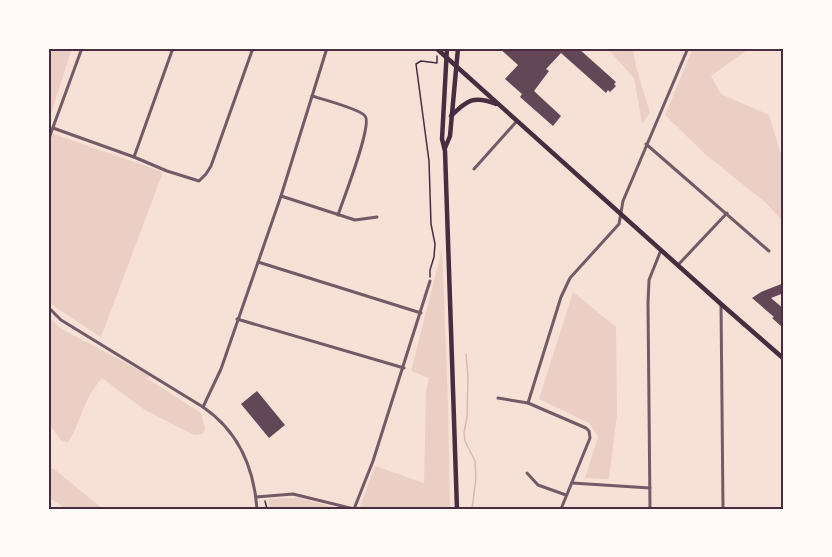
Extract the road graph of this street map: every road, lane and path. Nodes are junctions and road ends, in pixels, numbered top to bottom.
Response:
1 (82, 48) edge
2 (173, 48) edge
3 (253, 48) edge
4 (327, 48) edge
5 (437, 48) edge
6 (447, 48) edge
7 (458, 48) edge
8 (688, 48) edge
9 (446, 57) junction
10 (455, 64) junction
11 (312, 96) junction
12 (501, 107) junction
13 (451, 116) junction
14 (517, 121) junction
15 (53, 128) junction
16 (48, 141) edge
17 (646, 144) junction
18 (444, 151) junction
19 (134, 157) junction
20 (474, 169) dead end
21 (281, 196) junction
22 (727, 213) junction
23 (621, 214) junction
24 (338, 215) junction
25 (377, 217) dead end
26 (661, 250) junction
27 (769, 251) dead end
28 (258, 262) junction
29 (678, 265) junction
30 (430, 281) joint
31 (721, 304) junction
32 (48, 307) edge
33 (421, 313) junction
34 (237, 319) junction
35 (784, 358) edge
36 (404, 368) junction
37 (498, 398) dead end
38 (528, 403) junction
39 (203, 406) junction
40 (527, 473) dead end
41 (572, 483) junction
42 (650, 488) junction
43 (263, 495) junction
44 (566, 495) junction
45 (256, 497) junction
46 (257, 509) edge
47 (267, 509) edge
48 (354, 509) edge
49 (457, 509) edge
50 (561, 509) edge
51 (650, 509) edge
52 (723, 509) edge

1 - 15 street
2 - 19 street
3 - 19 street
4 - 11 street
5 - 9 main road
5 - 30 path
6 - 9 main road
7 - 10 main road
8 - 17 street
9 - 10 main road
9 - 18 main road
10 - 12 main road
10 - 13 main road
11 - 21 street
11 - 24 street
12 - 13 main road
12 - 14 main road
13 - 18 main road
14 - 20 street
14 - 23 main road
15 - 16 street
15 - 19 street
17 - 22 street
17 - 23 street
18 - 49 main road
21 - 24 street
21 - 28 street
22 - 27 street
22 - 29 street
23 - 26 main road
23 - 38 street
24 - 25 street
26 - 29 main road
26 - 42 street
28 - 33 street
28 - 34 street
29 - 31 main road
30 - 33 street
31 - 35 main road
31 - 52 street
32 - 39 street
33 - 36 street
34 - 36 street
34 - 39 street
36 - 48 street
37 - 38 street
38 - 41 street
39 - 45 street
40 - 44 street
41 - 42 street
41 - 44 street
42 - 51 street
43 - 45 street
43 - 47 path
43 - 48 street
44 - 50 street
45 - 46 street

